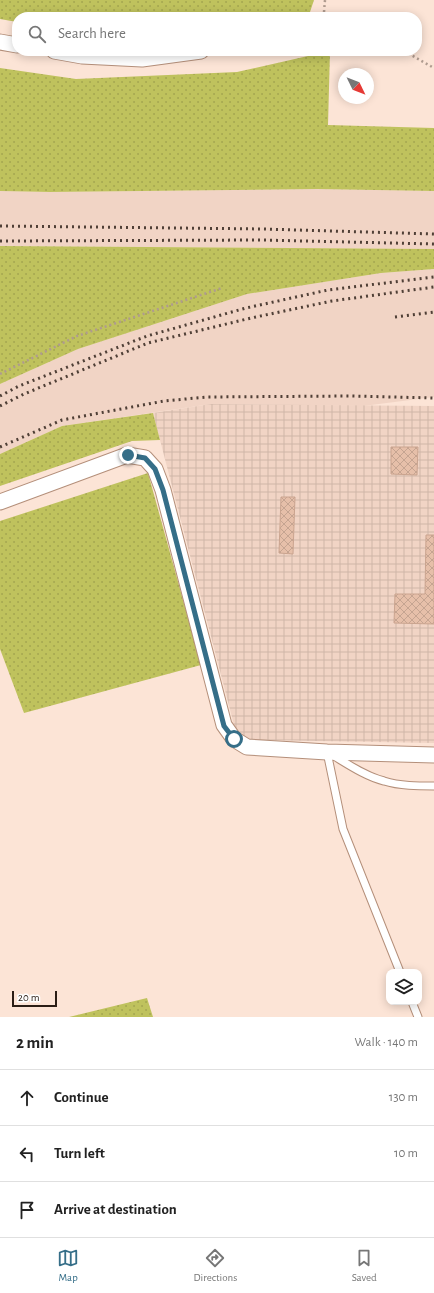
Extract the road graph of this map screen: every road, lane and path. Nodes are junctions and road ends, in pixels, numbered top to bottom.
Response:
1 (326, 0) edge
2 (324, 12) dead end
3 (0, 42) edge
4 (12, 44) edge
5 (82, 56) edge
6 (164, 56) edge
7 (413, 56) edge
8 (434, 68) edge
9 (222, 288) dead end
10 (0, 374) edge
11 (0, 502) edge
12 (327, 752) junction
13 (434, 755) edge
14 (434, 786) edge
15 (399, 969) edge
16 (413, 1005) edge
17 (418, 1017) edge

1 - 2 path
3 - 4 street
5 - 6 street
7 - 8 path
9 - 10 path
11 - 12 street
12 - 13 street
12 - 14 lane
12 - 15 lane
16 - 17 lane

